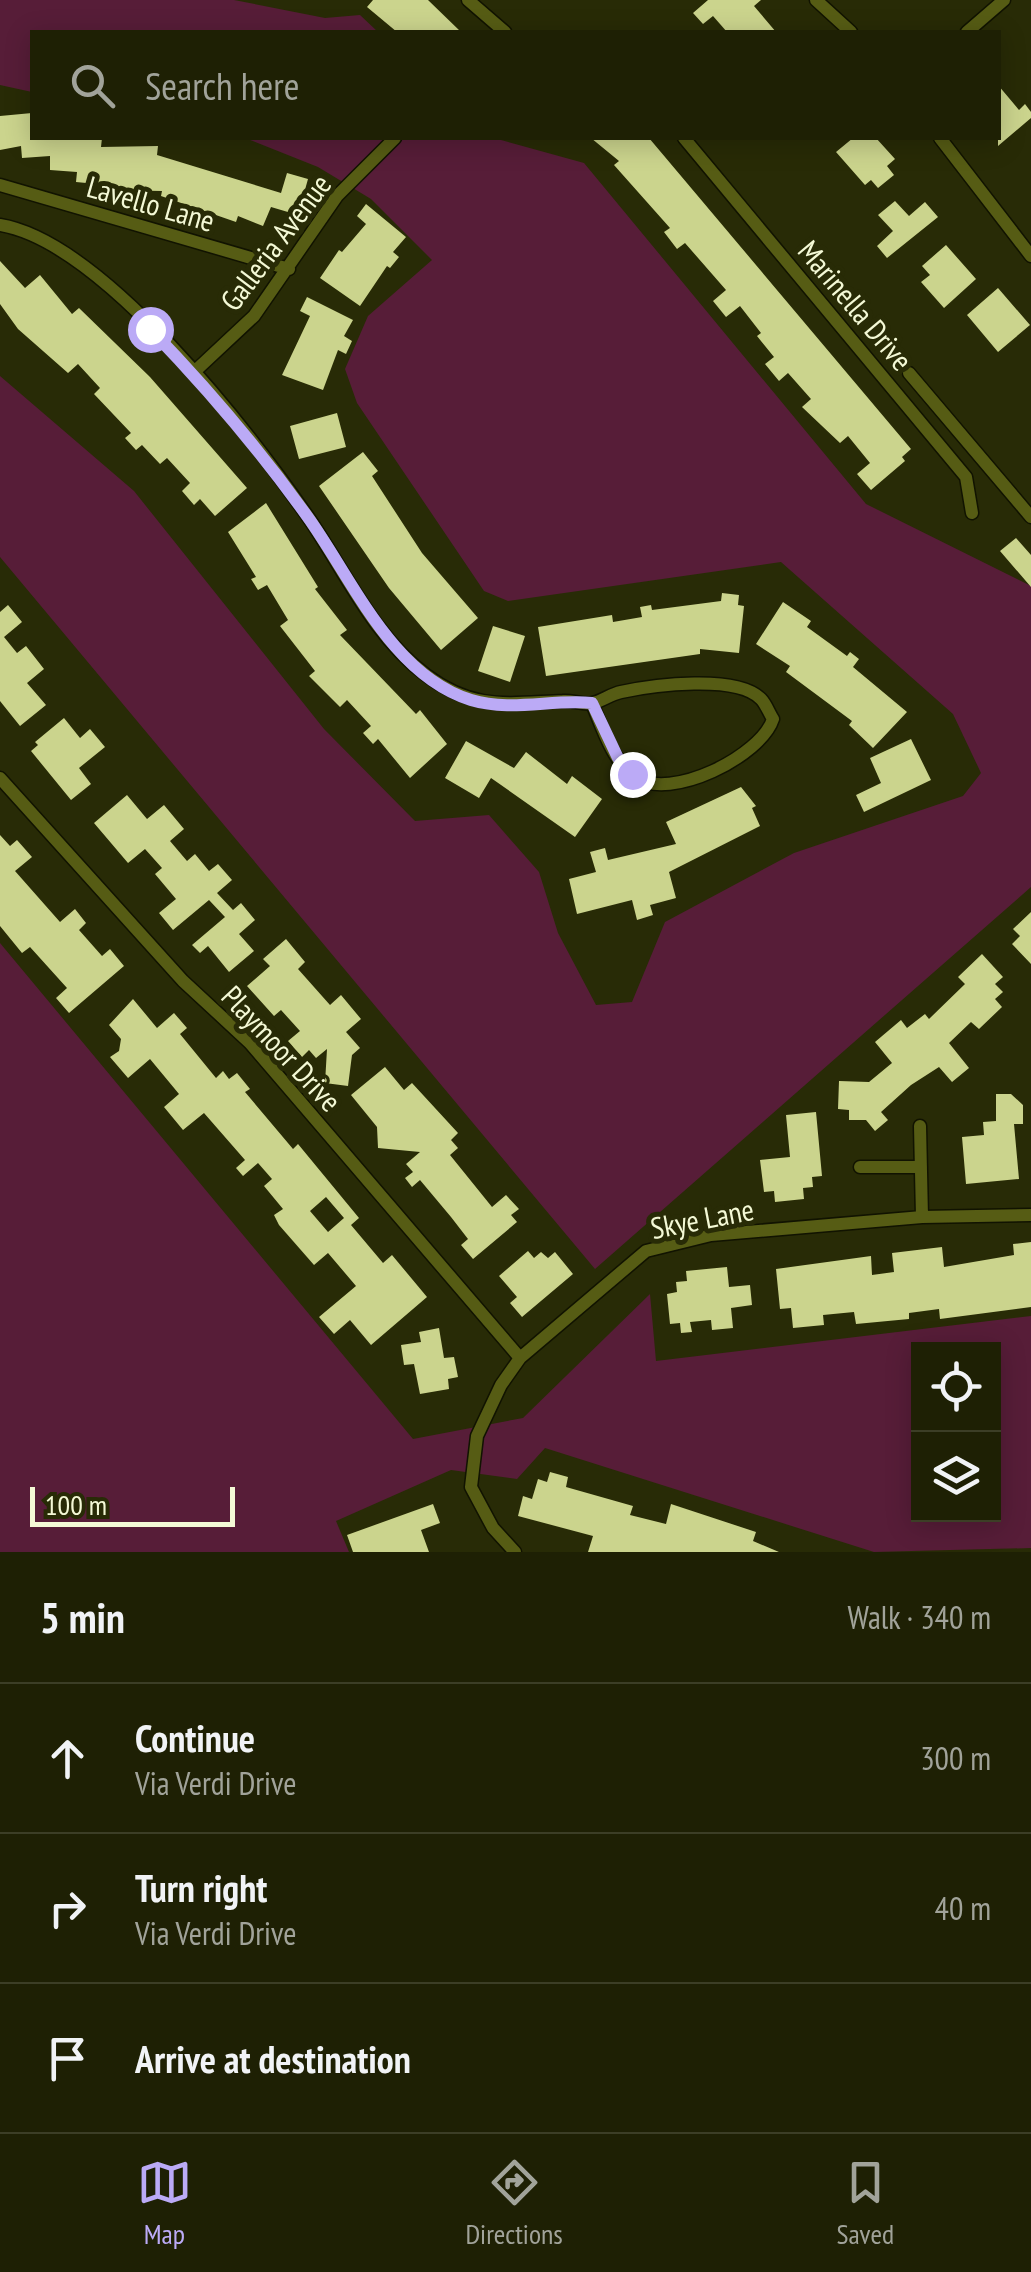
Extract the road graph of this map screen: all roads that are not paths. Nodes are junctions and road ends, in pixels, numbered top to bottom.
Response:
1 (468, 0) edge
2 (816, 0) edge
3 (1004, 0) edge
4 (500, 30) edge
5 (849, 30) edge
6 (969, 30) edge
7 (393, 140) edge
8 (686, 140) edge
9 (942, 140) edge
10 (0, 184) edge
11 (0, 225) edge
12 (1031, 256) edge
13 (289, 268) junction
14 (193, 373) junction
15 (909, 373) dead end
16 (972, 513) dead end
17 (1031, 517) edge
18 (592, 703) junction
19 (0, 778) edge
20 (920, 1126) dead end
21 (860, 1167) dead end
22 (921, 1168) junction
23 (1031, 1215) edge
24 (922, 1217) junction
25 (520, 1358) junction
26 (515, 1552) edge

1 - 4 street
2 - 5 street
3 - 6 street
7 - 13 street, Galleria Avenue
8 - 16 street, Marinella Drive
9 - 12 street
10 - 13 street, Lavello Lane
11 - 14 street
13 - 14 street, Galleria Avenue
14 - 18 street
15 - 17 street
18 - 18 street
19 - 25 street, Playmoor Drive
20 - 22 street
21 - 22 street
22 - 24 street
23 - 24 street, Skye Lane
24 - 25 street, Skye Lane
25 - 26 street, Skye Lane

